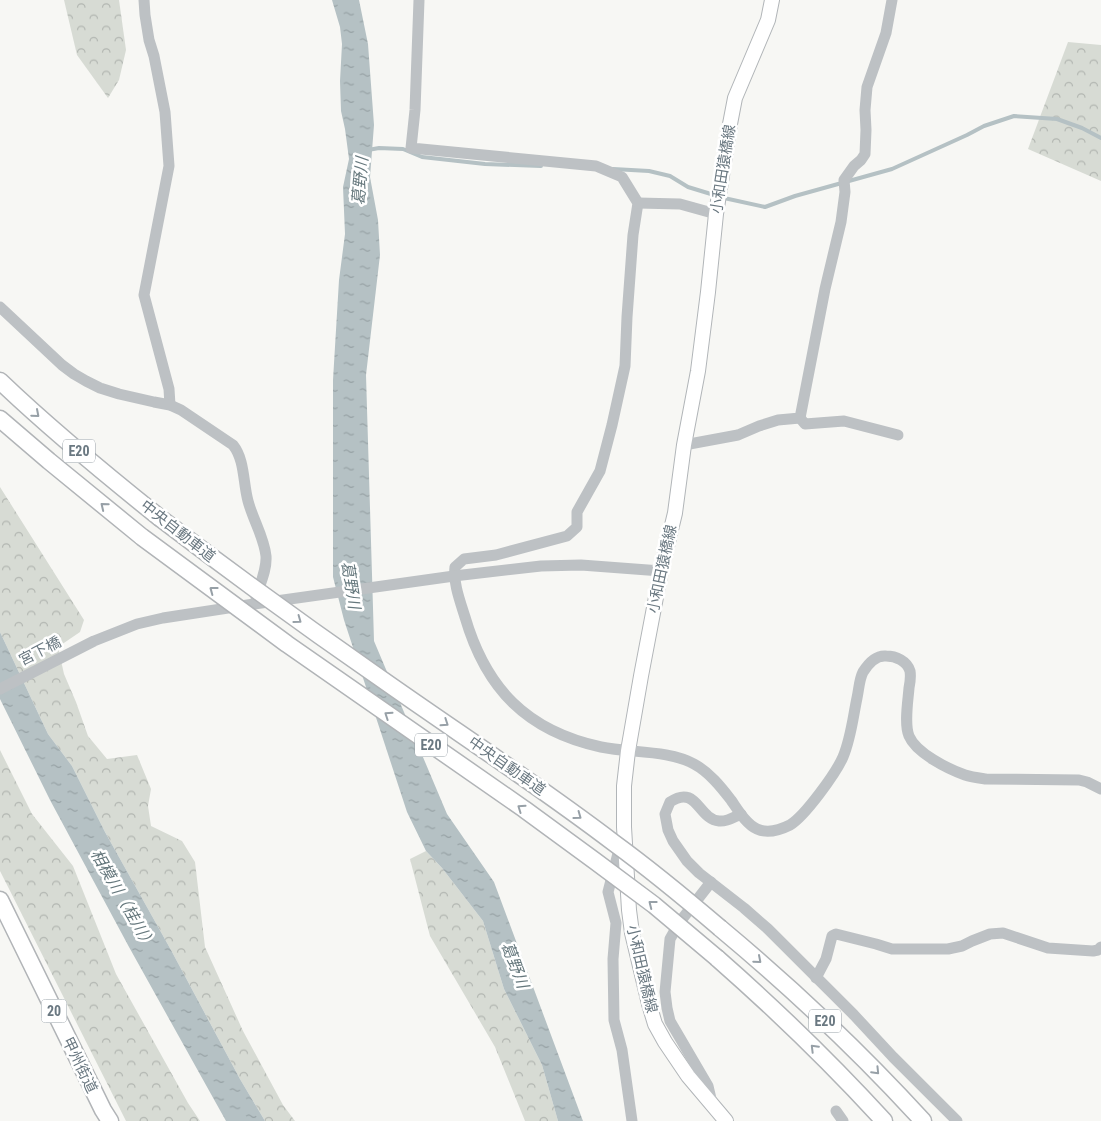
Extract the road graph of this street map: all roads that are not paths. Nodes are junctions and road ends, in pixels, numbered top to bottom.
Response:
1 (144, 0) edge
2 (419, 0) edge
3 (772, 0) edge
4 (892, 0) edge
5 (638, 203) junction
6 (716, 214) junction
7 (0, 307) edge
8 (0, 381) edge
9 (170, 405) junction
10 (800, 418) junction
11 (0, 419) edge
12 (898, 435) dead end
13 (684, 445) junction
14 (661, 571) junction
15 (454, 576) junction
16 (254, 604) junction
17 (0, 689) edge
18 (628, 751) junction
19 (1101, 789) edge
20 (741, 814) junction
21 (624, 828) junction
22 (711, 882) junction
23 (0, 900) edge
24 (1101, 948) edge
25 (816, 978) junction
26 (712, 1105) junction
27 (836, 1111) dead end
28 (110, 1121) edge
29 (632, 1121) edge
30 (726, 1121) edge
31 (843, 1121) edge
32 (884, 1121) edge
33 (923, 1121) edge
34 (957, 1121) edge

1 - 9 street
2 - 5 street
3 - 6 main road, 小和田猿橋線
4 - 10 street
5 - 6 street
5 - 15 street
6 - 13 main road, 小和田猿橋線
7 - 9 street
8 -> 33 highway, 中央自動車道 / E20, bridge
9 - 16 street
10 - 12 street
10 - 13 street
32 -> 11 highway, 中央自動車道 / E20, bridge
13 - 14 main road, 小和田猿橋線
14 - 15 street, 宮下橋
14 - 18 main road, 小和田猿橋線
15 - 16 street, 宮下橋
15 - 18 street
16 - 17 street, 宮下橋
18 - 20 street
18 - 21 main road, 小和田猿橋線
19 - 20 street
20 - 22 street
21 - 26 main road, 小和田猿橋線
21 - 29 street
22 - 25 street
22 - 26 street
23 - 28 highway, 甲州街道 / 20
24 - 25 street
25 - 34 street
26 - 30 main road, 小和田猿橋線
27 - 31 street

